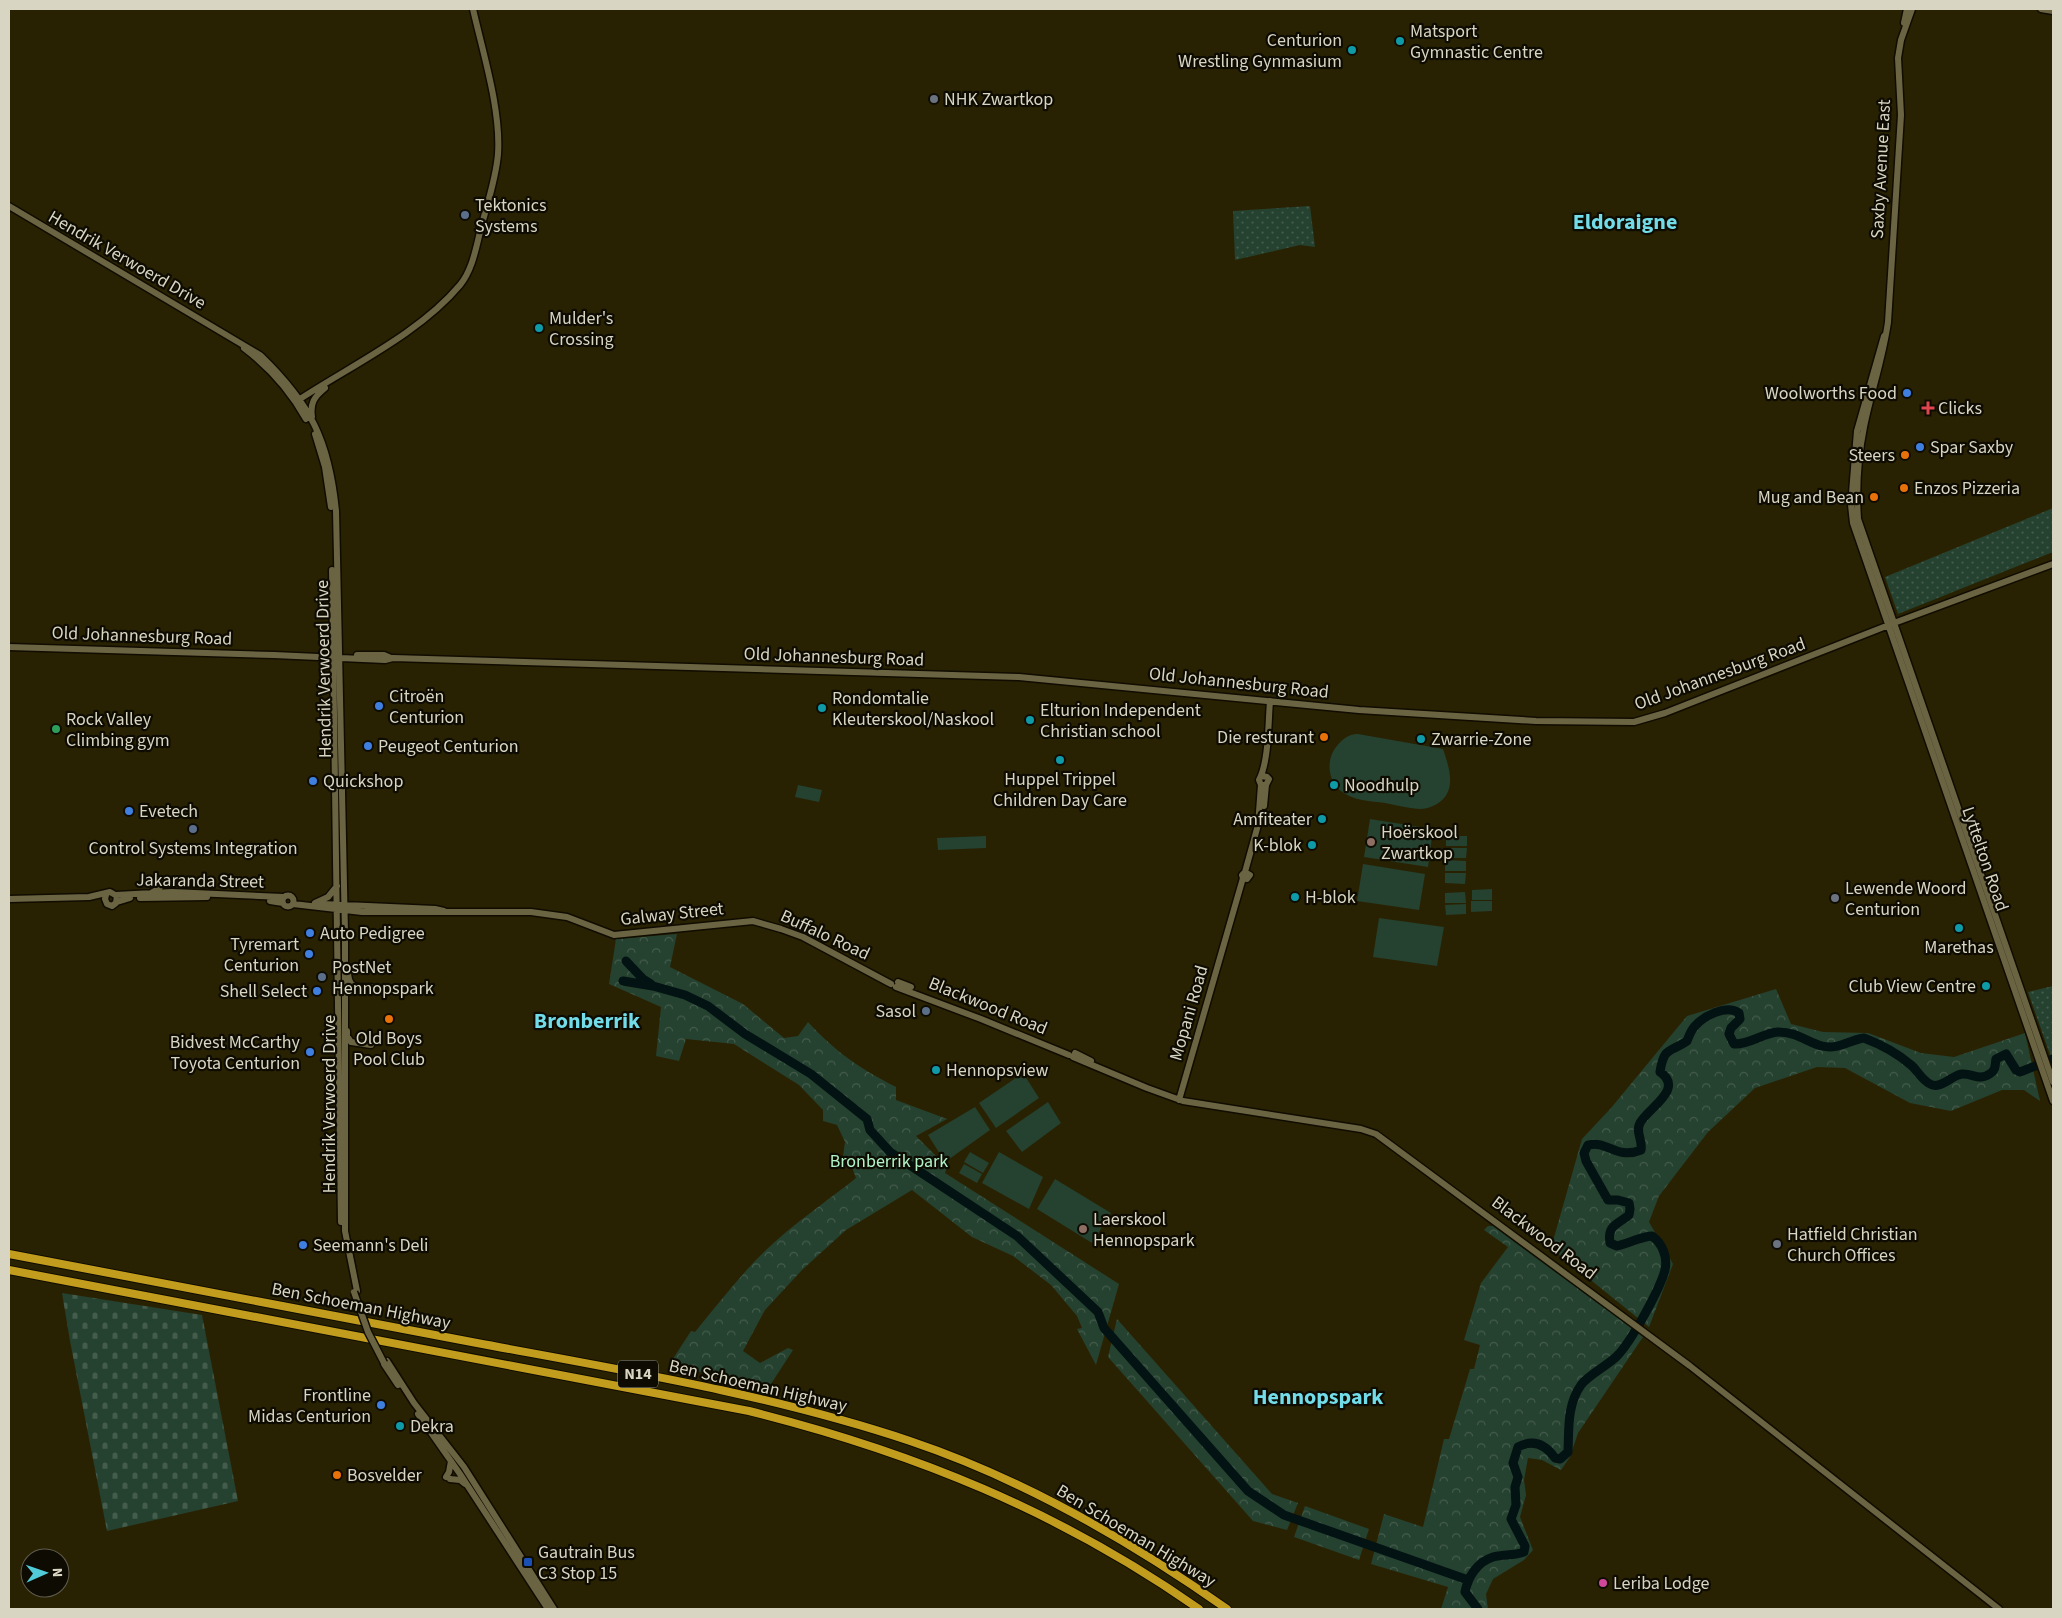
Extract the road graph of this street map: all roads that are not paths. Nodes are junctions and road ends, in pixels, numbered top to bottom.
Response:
1 (473, 9) edge
2 (1907, 9) edge
3 (1912, 9) edge
4 (1917, 9) edge
5 (2041, 9) edge
6 (2053, 11) edge
7 (1902, 37) junction
8 (9, 206) edge
9 (331, 381) junction
10 (298, 400) junction
11 (313, 422) junction
12 (2053, 564) edge
13 (1892, 625) junction
14 (9, 647) edge
15 (335, 656) junction
16 (1244, 699) junction
17 (1272, 702) junction
18 (1268, 726) junction
19 (1264, 776) junction
20 (166, 880) dead end
21 (337, 886) junction
22 (167, 892) junction
23 (150, 893) junction
24 (106, 895) junction
25 (89, 897) junction
26 (203, 897) junction
27 (117, 898) junction
28 (9, 900) edge
29 (283, 900) junction
30 (293, 902) junction
31 (106, 903) junction
32 (315, 903) junction
33 (363, 907) junction
34 (341, 908) junction
35 (398, 908) junction
36 (447, 912) junction
37 (382, 913) junction
38 (753, 921) joint
39 (345, 932) junction
40 (894, 983) joint
41 (371, 987) dead end
42 (344, 990) junction
43 (364, 1044) junction
44 (372, 1045) dead end
45 (344, 1054) junction
46 (2047, 1070) junction
47 (2053, 1082) edge
48 (1179, 1099) junction
49 (2053, 1101) edge
50 (9, 1254) edge
51 (9, 1270) edge
52 (355, 1291) junction
53 (386, 1362) junction
54 (451, 1461) junction
55 (470, 1488) junction
56 (548, 1609) edge
57 (554, 1609) edge
58 (1199, 1609) edge
59 (1227, 1609) edge
60 (1999, 1609) edge

1 - 9 main road
2 - 7 main road
3 - 7 main road, Saxby Avenue East
4 - 7 main road
5 - 6 main road
7 - 13 main road, Saxby Avenue East
8 - 10 main road, Hendrik Verwoerd Drive
9 - 10 main road
9 - 11 main road
10 - 11 main road, Hendrik Verwoerd Drive
10 - 15 main road, Hendrik Verwoerd Drive
11 - 15 main road, Hendrik Verwoerd Drive
12 - 13 main road, Old Johannesburg Road
13 - 17 main road, Old Johannesburg Road
13 - 46 main road, Lyttelton Road
14 - 15 main road, Old Johannesburg Road
15 - 16 main road, Old Johannesburg Road
15 - 21 main road, Hendrik Verwoerd Drive
15 - 34 main road, Hendrik Verwoerd Drive
16 - 17 main road, Old Johannesburg Road
16 - 18 main road
17 - 18 main road
17 - 19 main road
18 - 19 main road
19 - 48 main road, Mopani Road
20 - 23 main road
21 - 32 main road
21 - 34 main road, Hendrik Verwoerd Drive
22 - 23 main road, Jakaranda Street
22 - 26 main road
22 - 29 main road, Jakaranda Street
23 - 27 main road, Jakaranda Street
24 - 25 main road
24 - 27 main road
24 - 31 main road
25 - 28 main road
25 - 31 main road
26 - 27 main road, Jakaranda Street
26 - 29 main road, Jakaranda Street
27 - 31 main road
29 - 30 main road
30 - 32 main road
30 - 34 main road
32 - 34 main road
33 - 34 main road, Galway Street
33 - 35 main road, Galway Street
33 - 37 main road
34 - 37 main road, Galway Street
34 - 39 main road, Hendrik Verwoerd Drive
34 - 52 main road, Hendrik Verwoerd Drive
35 - 36 main road, Galway Street
35 - 37 main road
36 - 37 main road, Galway Street
36 - 38 main road, Galway Street
38 - 40 main road, Buffalo Road
39 - 41 main road
39 - 42 main road, Hendrik Verwoerd Drive
40 - 48 main road, Blackwood Road
42 - 43 main road
42 - 45 main road, Hendrik Verwoerd Drive
43 - 44 main road
43 - 45 main road
45 - 52 main road, Hendrik Verwoerd Drive
46 - 47 main road, Lyttelton Road
46 - 49 main road, Lyttelton Road
48 - 60 main road, Blackwood Road
50 - 59 highway, Ben Schoeman Highway / N14
51 - 58 highway, Ben Schoeman Highway / N14
52 - 53 main road, Hendrik Verwoerd Drive, bridge
53 - 54 main road, Hendrik Verwoerd Drive
53 - 57 main road, Hendrik Verwoerd Drive
54 - 55 main road, Hendrik Verwoerd Drive
54 - 55 main road
55 - 56 main road, Hendrik Verwoerd Drive

